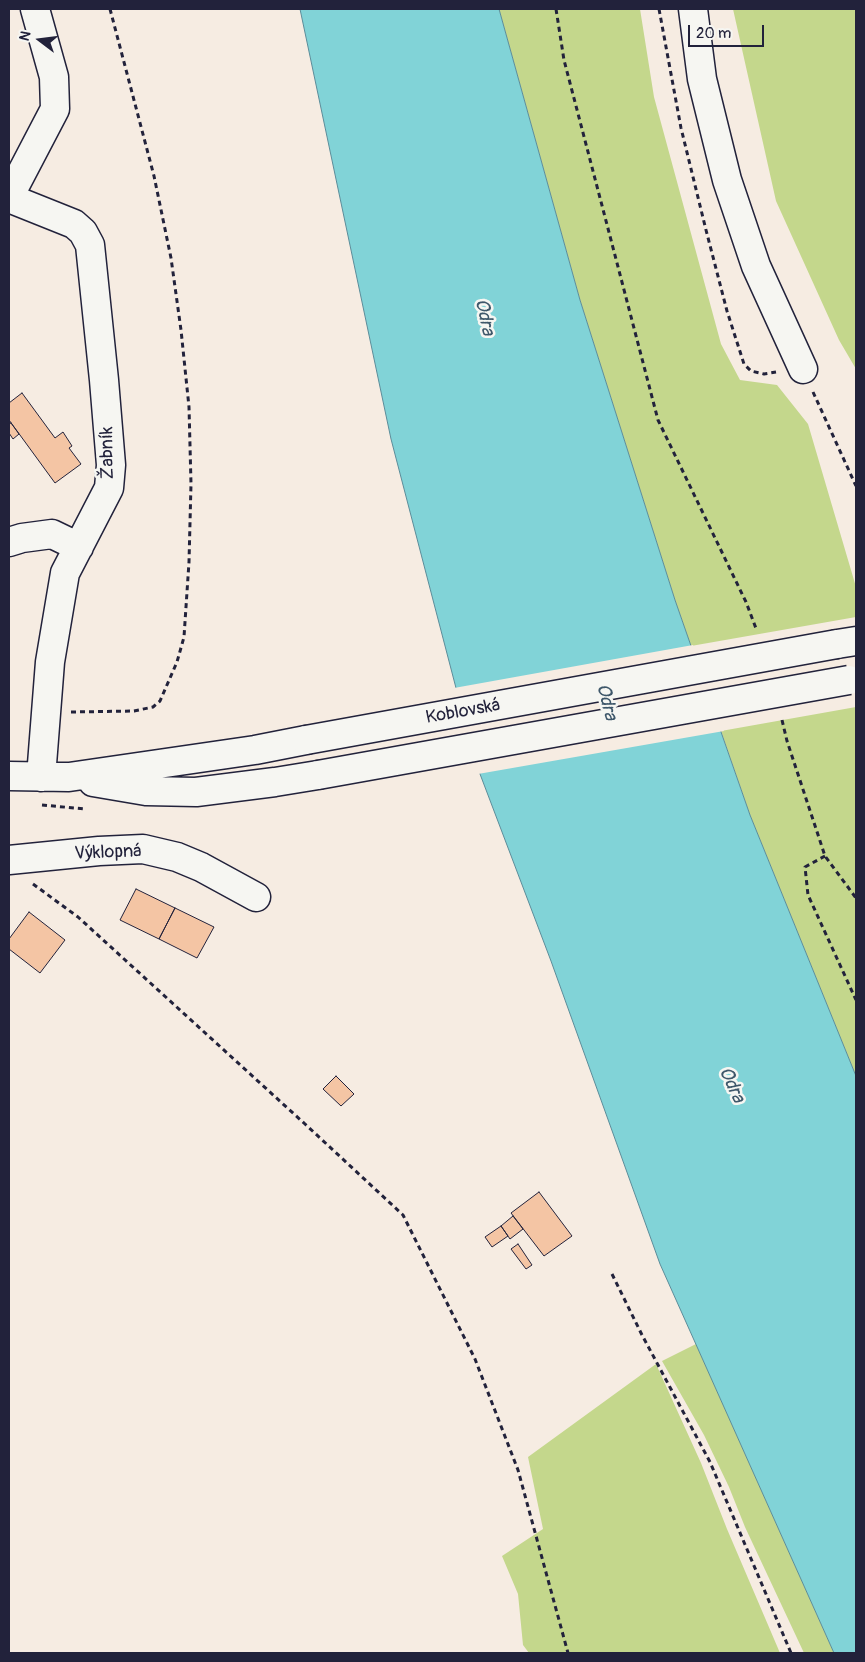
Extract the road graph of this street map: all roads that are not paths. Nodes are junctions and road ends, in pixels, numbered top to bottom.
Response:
1 (35, 9) edge
2 (693, 9) edge
3 (9, 197) edge
4 (802, 369) road end
5 (9, 542) edge
6 (79, 547) junction
7 (846, 643) edge
8 (853, 679) edge
9 (9, 776) edge
10 (41, 777) junction
11 (69, 777) junction
12 (9, 860) edge
13 (256, 897) dead end

1 - 3 street
2 - 4 street
3 - 6 street, Žabník
5 - 6 street
6 - 10 street, Žabník
7 - 11 street, Koblovská, bridge
8 - 11 street, Koblovská, bridge
9 - 10 street, Koblovská
10 - 11 street, Koblovská
12 - 13 street, Výklopná

